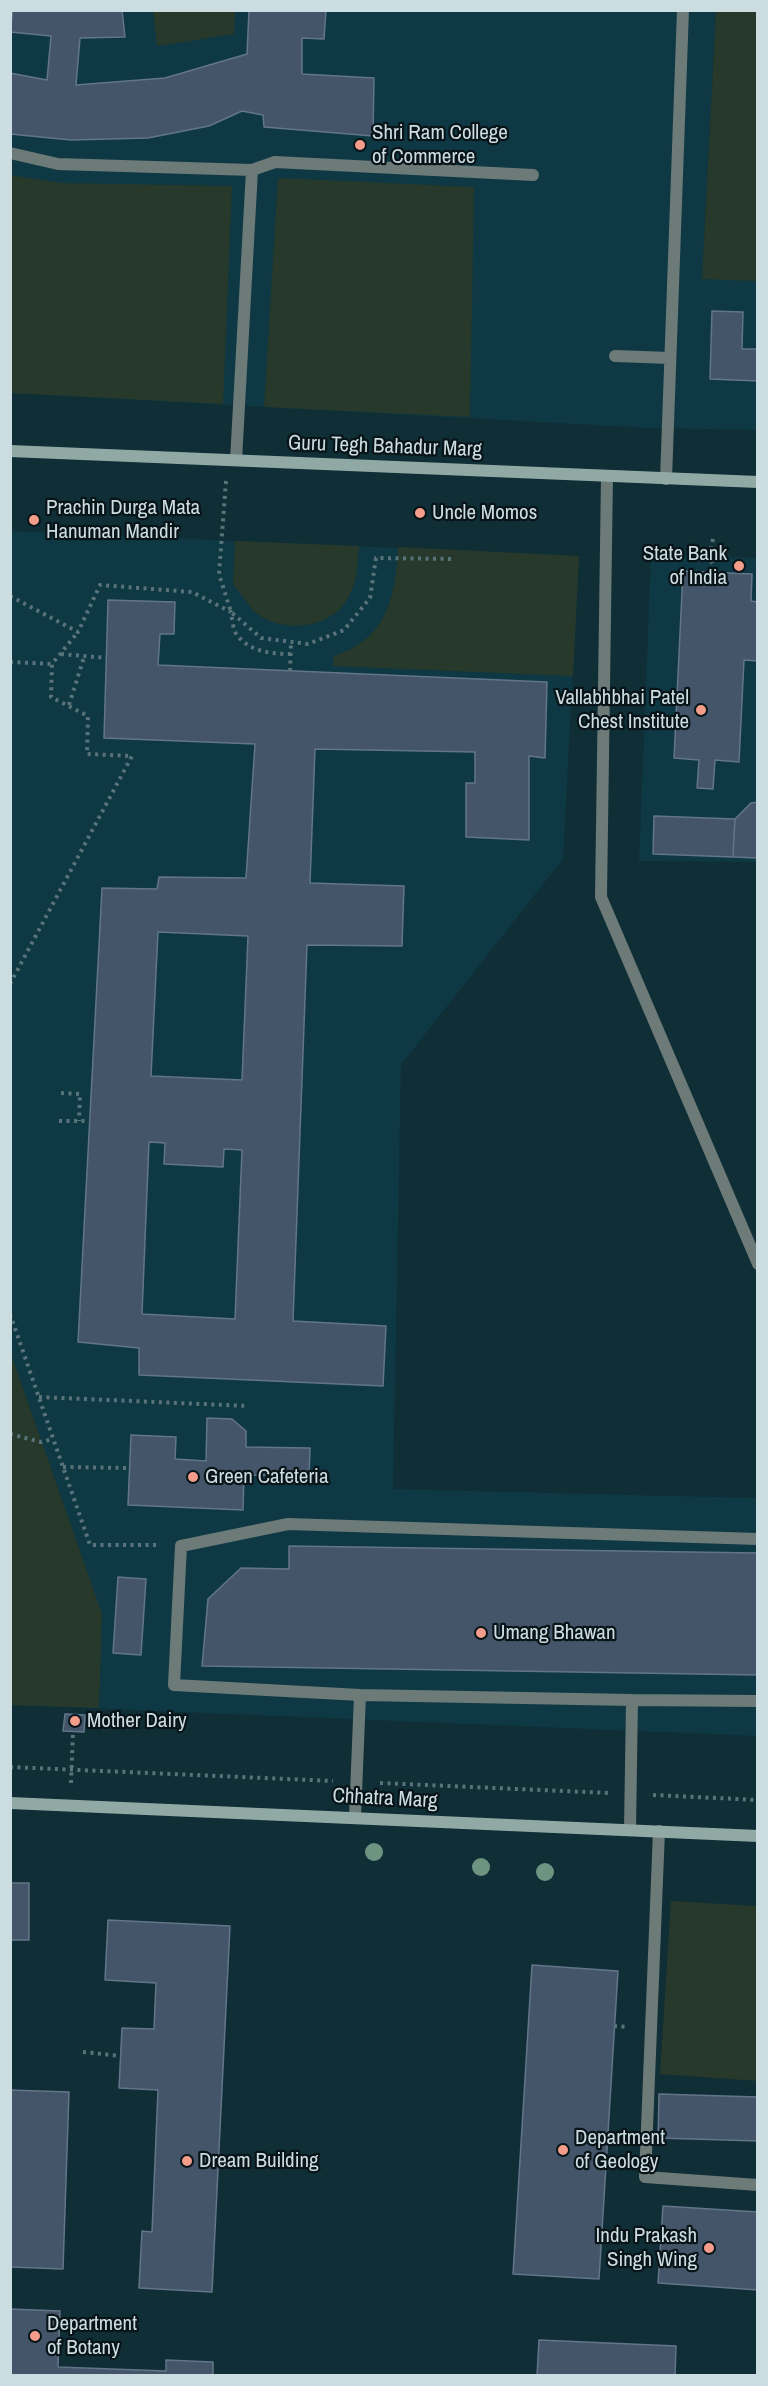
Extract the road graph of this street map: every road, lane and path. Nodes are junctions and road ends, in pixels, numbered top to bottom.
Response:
1 (682, 10) edge
2 (10, 153) edge
3 (252, 170) junction
4 (533, 175) dead end
5 (615, 356) dead end
6 (670, 358) junction
7 (10, 451) edge
8 (231, 460) junction
9 (607, 476) junction
10 (666, 479) junction
11 (758, 482) edge
12 (713, 539) dead end
13 (455, 559) dead end
14 (716, 572) dead end
15 (10, 596) edge
16 (231, 612) junction
17 (78, 632) junction
18 (291, 642) junction
19 (60, 654) junction
20 (291, 654) junction
21 (84, 657) junction
22 (106, 658) dead end
23 (10, 662) edge
24 (52, 664) junction
25 (290, 671) dead end
26 (69, 705) junction
27 (10, 984) edge
28 (61, 1093) dead end
29 (59, 1121) dead end
30 (79, 1121) junction
31 (90, 1121) dead end
32 (758, 1264) edge
33 (10, 1314) edge
34 (39, 1397) junction
35 (248, 1406) dead end
36 (10, 1434) edge
37 (53, 1439) junction
38 (63, 1467) junction
39 (128, 1468) dead end
40 (758, 1539) edge
41 (181, 1546) junction
42 (360, 1695) junction
43 (632, 1700) junction
44 (758, 1701) edge
45 (73, 1731) dead end
46 (10, 1767) edge
47 (71, 1769) junction
48 (358, 1782) junction
49 (631, 1794) junction
50 (758, 1800) edge
51 (10, 1803) edge
52 (69, 1805) junction
53 (355, 1817) junction
54 (630, 1830) junction
55 (659, 1831) junction
56 (758, 1836) edge
57 (83, 2052) dead end
58 (120, 2056) dead end
59 (758, 2185) edge

1 - 6 street
2 - 3 street
3 - 4 street
3 - 8 street
5 - 6 street
6 - 10 street
7 - 8 street, Guru Tegh Bahadur Marg
8 - 9 street, Guru Tegh Bahadur Marg
8 - 16 path
9 - 10 street, Guru Tegh Bahadur Marg
9 - 32 street
10 - 11 street, Guru Tegh Bahadur Marg
12 - 14 path
13 - 18 path
15 - 17 path
16 - 17 path
16 - 18 path
16 - 20 path
17 - 19 path
18 - 20 path
19 - 21 path
19 - 24 path
20 - 25 path
21 - 22 path
21 - 26 path
23 - 24 path
24 - 26 path
26 - 27 path
28 - 30 path
29 - 30 path
30 - 31 path
33 - 34 path
34 - 35 path
34 - 37 path
36 - 37 path
37 - 38 path
38 - 39 path
38 - 41 path
40 - 41 street
41 - 42 street
42 - 43 street
42 - 48 street
43 - 44 street
43 - 49 street
45 - 47 path
46 - 47 path
47 - 48 path
47 - 52 path
48 - 49 path
48 - 53 street
49 - 50 path
49 - 54 street
51 - 52 street, Chhatra Marg
52 - 53 street, Chhatra Marg
53 - 54 street, Chhatra Marg
54 - 55 street, Chhatra Marg
55 - 56 street, Chhatra Marg
55 - 59 street
57 - 58 path

